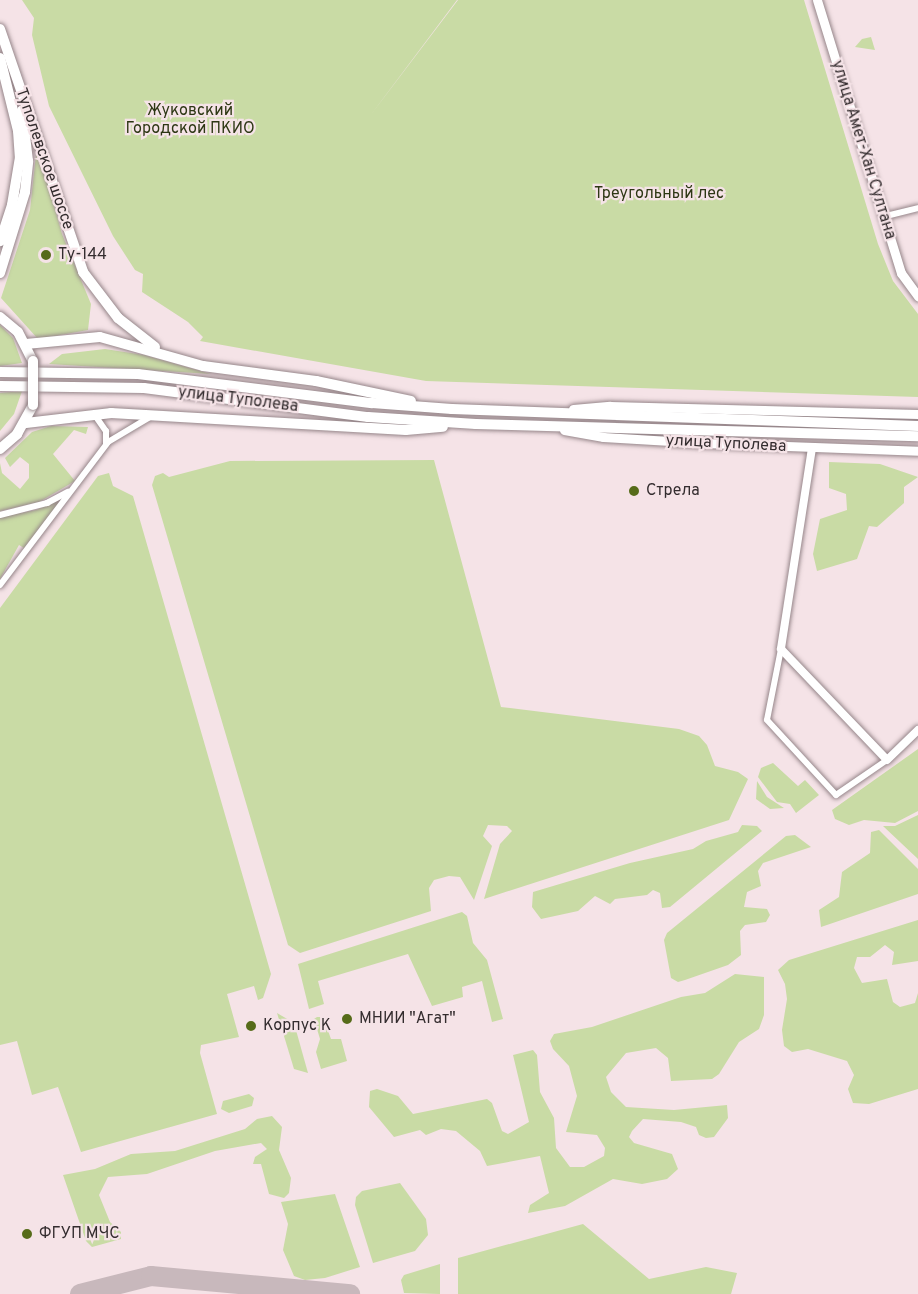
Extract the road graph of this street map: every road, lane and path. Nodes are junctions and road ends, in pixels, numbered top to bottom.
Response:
1 (817, 0) edge
2 (0, 28) edge
3 (4, 57) edge
4 (918, 208) edge
5 (882, 217) junction
6 (0, 241) edge
7 (0, 273) edge
8 (918, 296) edge
9 (0, 317) edge
10 (26, 344) junction
11 (179, 360) junction
12 (0, 372) edge
13 (0, 386) edge
14 (452, 409) junction
15 (94, 413) junction
16 (534, 413) junction
17 (156, 414) junction
18 (918, 414) edge
19 (26, 423) junction
20 (476, 424) junction
21 (534, 425) junction
22 (918, 426) edge
23 (918, 436) edge
24 (106, 444) junction
25 (812, 448) junction
26 (0, 449) edge
27 (918, 451) edge
28 (75, 486) junction
29 (0, 515) edge
30 (0, 585) edge
31 (781, 649) junction
32 (918, 730) edge
33 (887, 760) junction

1 - 5 main road, улица Амет-Хан Султана
2 - 3 main road, Туполевское шоссе
3 - 6 main road, Туполевское шоссе
3 - 7 main road, Туполевское шоссе
3 - 11 main road, Туполевское шоссе
4 - 5 street
5 - 8 main road, улица Амет-Хан Султана
9 - 10 main road
10 - 11 main road
10 - 19 main road, bridge
11 - 14 main road, улица Туполева
12 - 14 main road, улица Туполева
13 - 20 main road, улица Туполева
14 - 16 main road, улица Туполева
15 - 17 main road, улица Туполева
15 - 19 main road, улица Туполева
15 - 24 street
16 - 18 main road, улица Туполева
16 - 22 main road, улица Туполева
17 - 20 main road, улица Туполева
17 - 24 street
19 - 26 main road
20 - 21 main road, улица Туполева
21 - 23 main road, улица Туполева
21 - 25 main road, улица Туполева
24 - 28 street
25 - 27 main road, улица Туполева
25 - 31 street
28 - 29 street
28 - 30 street
31 - 33 street
31 - 33 street
32 - 33 street

